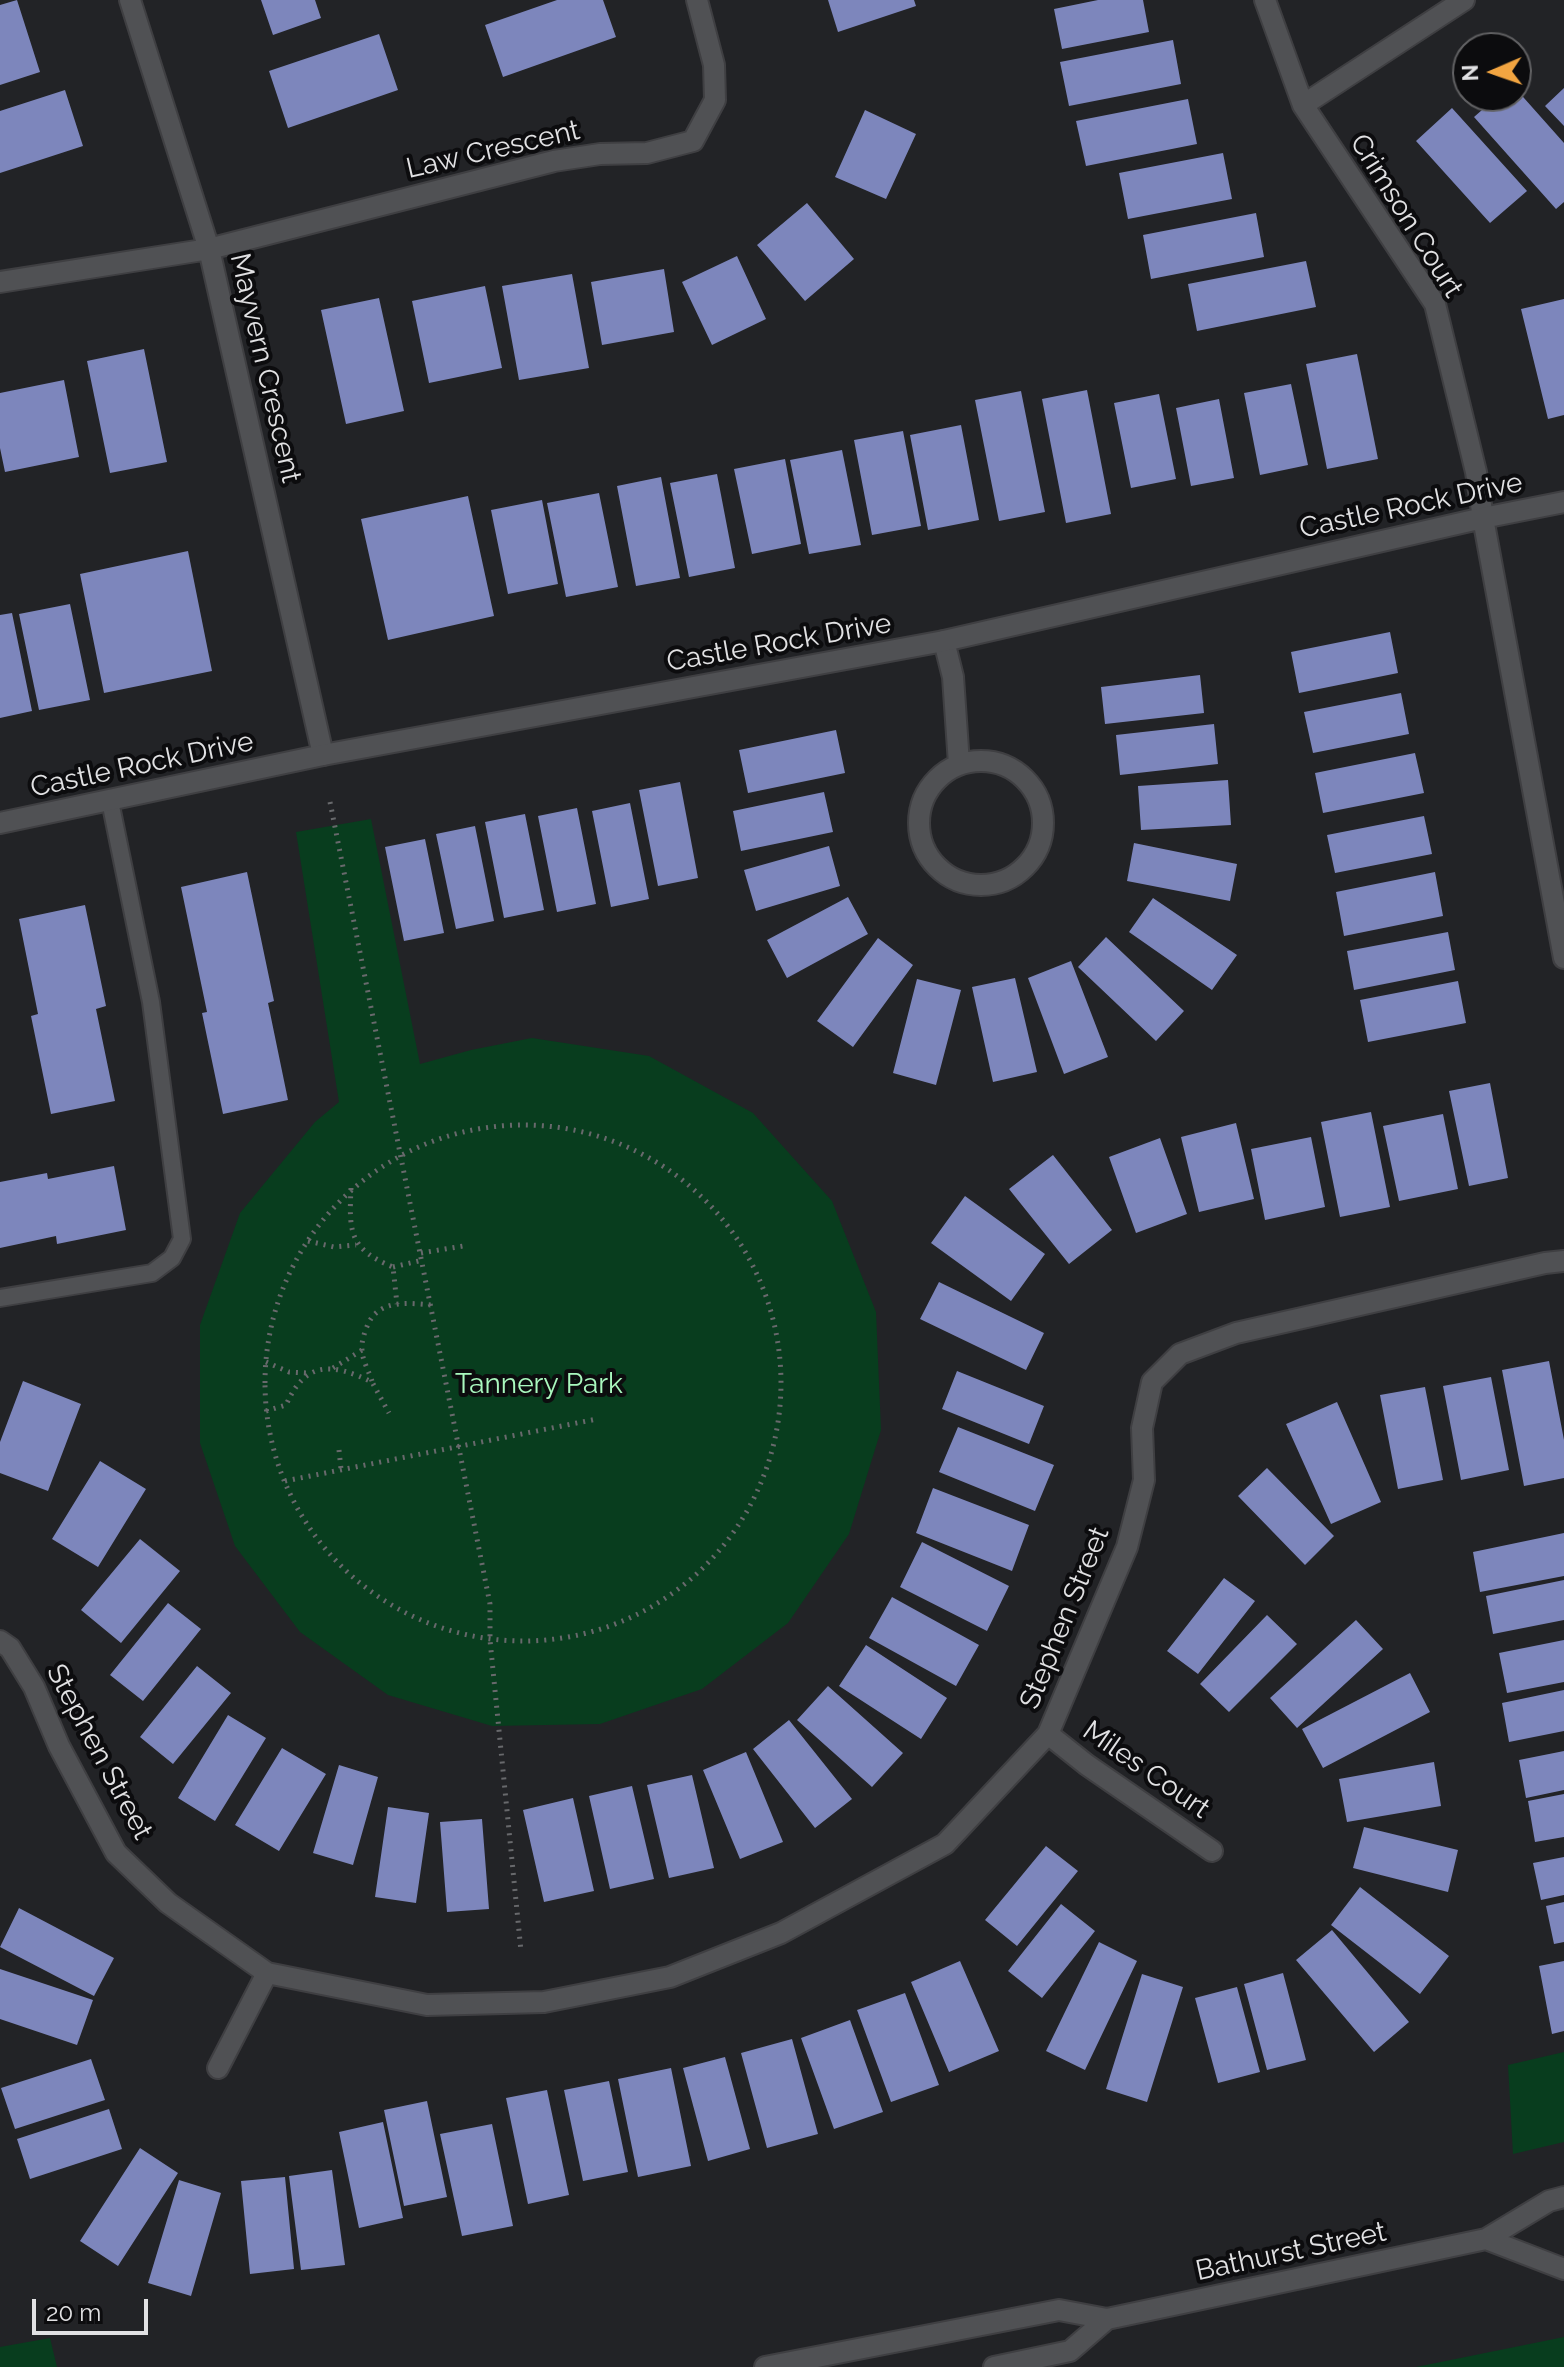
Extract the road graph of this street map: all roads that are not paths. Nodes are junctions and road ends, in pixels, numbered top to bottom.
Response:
1 (130, 0) edge
2 (697, 0) edge
3 (1265, 0) edge
4 (1464, 0) edge
5 (1303, 105) junction
6 (209, 249) junction
7 (0, 282) edge
8 (1564, 502) edge
9 (1483, 518) junction
10 (944, 641) junction
11 (323, 755) junction
12 (959, 764) junction
13 (110, 801) junction
14 (0, 823) edge
15 (1557, 889) edge
16 (1564, 958) edge
17 (1564, 1261) edge
18 (0, 1298) edge
19 (0, 1641) edge
20 (1048, 1734) junction
21 (1212, 1851) dead end
22 (267, 1973) junction
23 (218, 2068) dead end
24 (1564, 2197) edge
25 (1486, 2239) junction
26 (1564, 2269) edge
27 (1107, 2319) junction
28 (765, 2367) edge
29 (994, 2367) edge

1 - 6 street, Mayvern Crescent
2 - 6 street, Law Crescent
3 - 5 street, Crimson Court
4 - 5 street
5 - 9 street, Crimson Court
6 - 7 street
6 - 11 street, Mayvern Crescent
8 - 9 street, Castle Rock Drive
9 - 10 street, Castle Rock Drive
9 - 15 street, Crimson Court
10 - 11 street, Castle Rock Drive
10 - 12 street
11 - 13 street, Castle Rock Drive
12 - 12 street
13 - 14 street, Castle Rock Drive
13 - 18 lane
15 - 16 street, Crimson Court
17 - 20 street, Stephen Street
19 - 22 street, Stephen Street
20 - 21 street, Miles Court
20 - 22 street, Stephen Street
22 - 23 street
24 - 25 street, Bathurst Street
25 - 26 street
25 - 27 street, Bathurst Street
27 - 28 street, Bathurst Street
27 - 29 street, Bathurst Street

